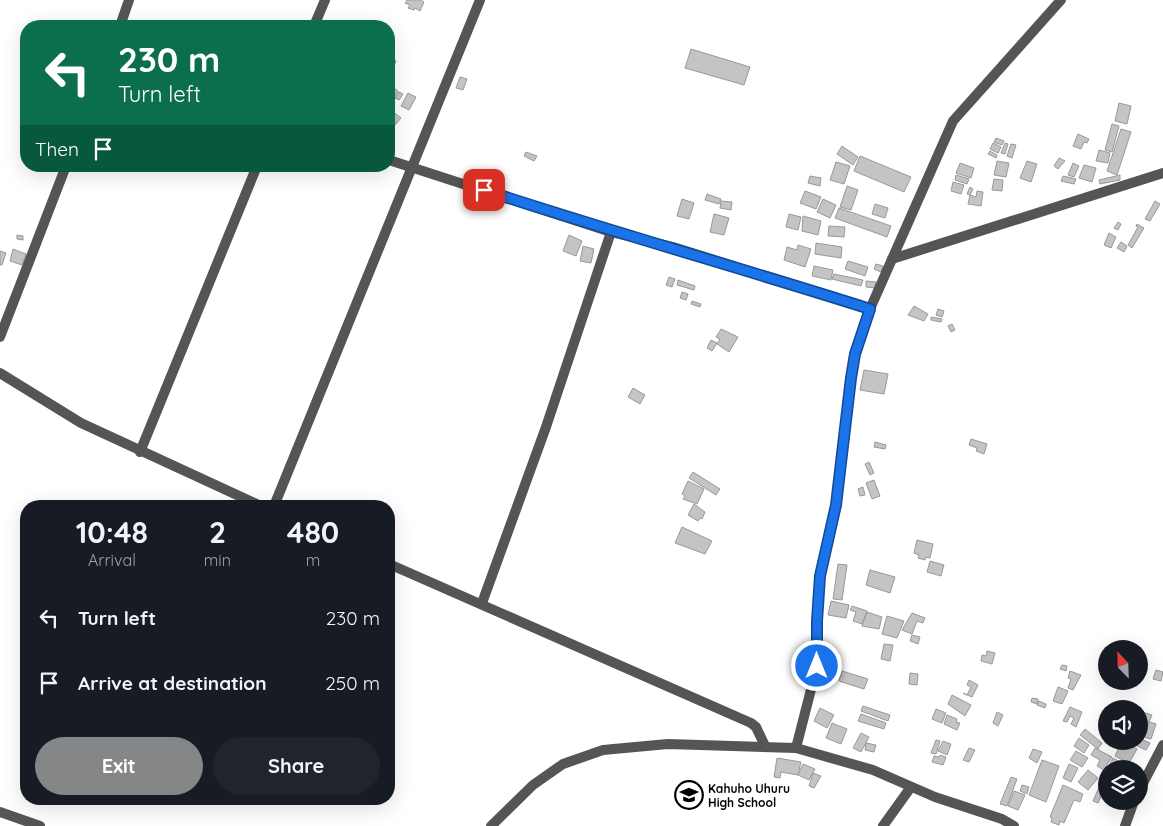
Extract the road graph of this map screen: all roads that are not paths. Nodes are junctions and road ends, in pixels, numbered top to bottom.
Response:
1 (129, 0) edge
2 (325, 0) edge
3 (480, 0) edge
4 (1061, 0) edge
5 (122, 20) edge
6 (317, 20) edge
7 (395, 162) edge
8 (412, 167) junction
9 (64, 172) edge
10 (255, 172) edge
11 (1163, 173) edge
12 (611, 232) junction
13 (892, 259) junction
14 (870, 309) junction
15 (0, 337) edge
16 (0, 373) edge
17 (140, 452) junction
18 (247, 500) edge
19 (276, 500) edge
20 (395, 567) edge
21 (482, 603) junction
22 (1163, 744) edge
23 (765, 746) junction
24 (796, 748) junction
25 (1148, 773) edge
26 (911, 786) junction
27 (1131, 810) edge
28 (0, 812) edge
29 (40, 826) edge
30 (491, 826) edge
31 (883, 826) edge
32 (1014, 826) edge
33 (1125, 826) edge

1 - 5 street
2 - 6 street
3 - 8 street
4 - 13 street
7 - 8 street
8 - 12 street
8 - 19 street
9 - 15 street
10 - 17 street
11 - 13 street
12 - 14 street
12 - 21 street
13 - 14 street
14 - 24 street
16 - 17 street
17 - 18 street
20 - 21 street
21 - 23 street
22 - 25 street
23 - 24 street
23 - 30 street
24 - 26 street
26 - 31 street
26 - 32 street
27 - 33 street
28 - 29 street

